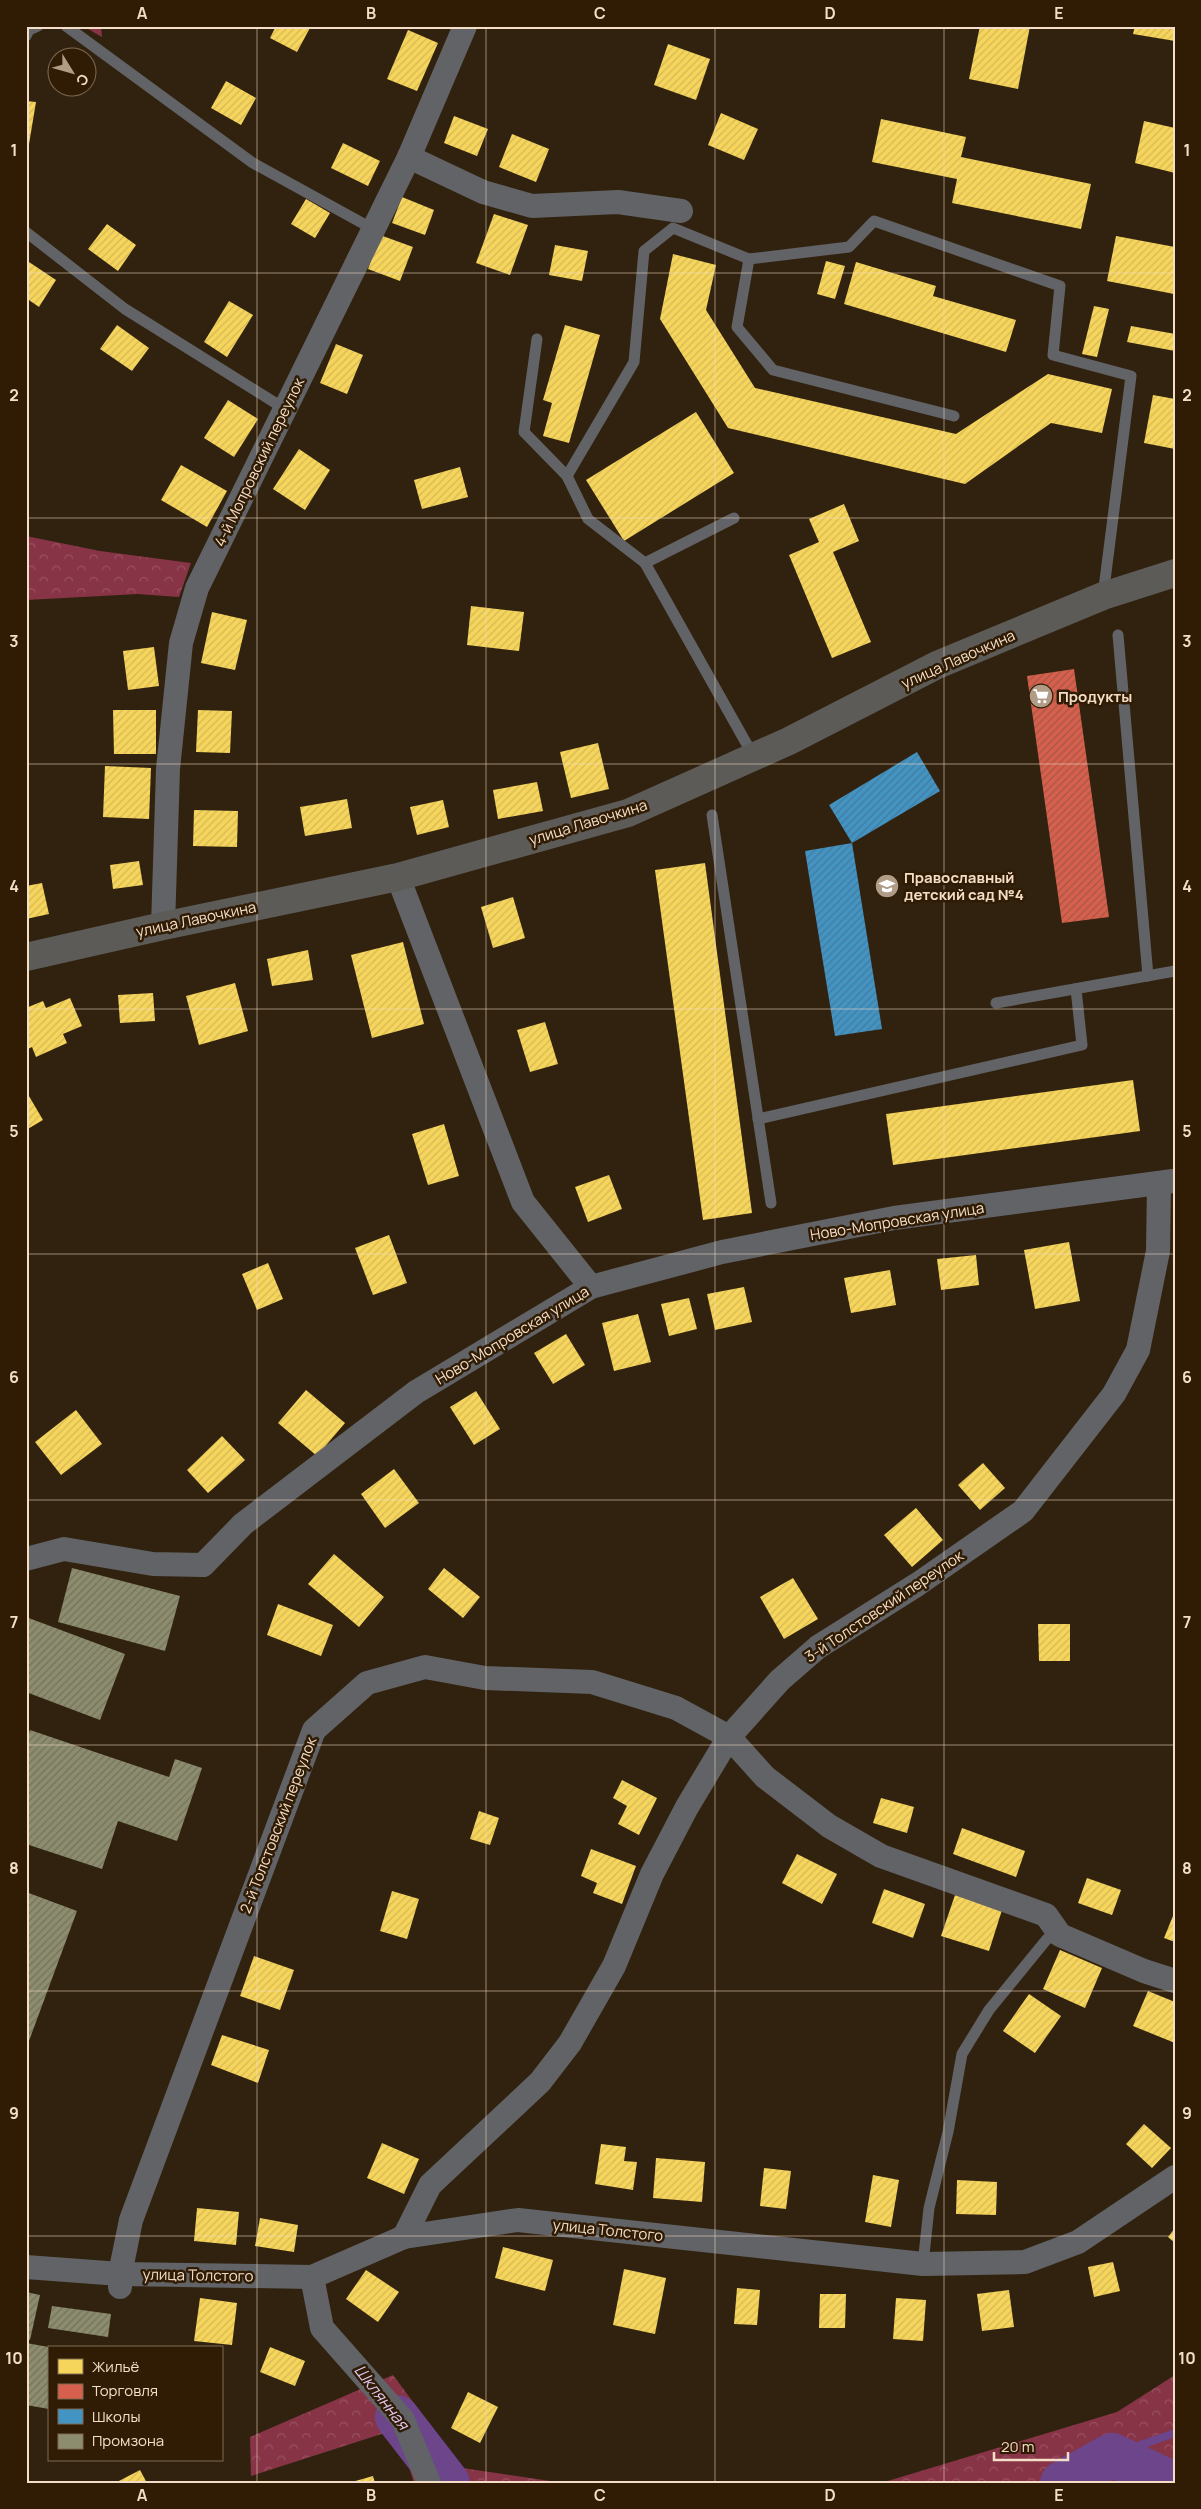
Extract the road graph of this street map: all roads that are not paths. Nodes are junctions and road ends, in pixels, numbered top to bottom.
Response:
1 (38, 26) edge
2 (66, 26) edge
3 (465, 26) edge
4 (26, 36) edge
5 (409, 156) junction
6 (681, 211) dead end
7 (373, 229) junction
8 (26, 232) edge
9 (749, 259) junction
10 (537, 339) dead end
11 (285, 409) junction
12 (954, 416) dead end
13 (567, 476) junction
14 (734, 518) dead end
15 (645, 563) junction
16 (1175, 573) edge
17 (1103, 596) junction
18 (1118, 635) dead end
19 (754, 757) junction
20 (712, 815) dead end
21 (398, 877) junction
22 (162, 926) junction
23 (26, 957) edge
24 (1175, 971) edge
25 (1148, 976) junction
26 (1076, 989) junction
27 (996, 1003) dead end
28 (758, 1119) junction
29 (1167, 1182) edge
30 (771, 1203) dead end
31 (591, 1287) junction
32 (26, 1559) edge
33 (729, 1738) junction
34 (1060, 1935) junction
35 (1175, 1981) edge
36 (1175, 2177) edge
37 (404, 2237) junction
38 (923, 2264) junction
39 (26, 2267) edge
40 (312, 2278) junction
41 (120, 2281) junction
42 (429, 2483) edge

1 - 4 lane
2 - 7 lane
3 - 5 street, 4-й Мопровский переулок
5 - 6 street
5 - 7 street, 4-й Мопровский переулок
7 - 11 street, 4-й Мопровский переулок
8 - 11 lane
9 - 12 lane
9 - 13 lane
9 - 17 lane
10 - 13 lane
11 - 22 street, 4-й Мопровский переулок
13 - 15 lane
14 - 15 lane
15 - 19 lane
16 - 17 main road, улица Лавочкина
17 - 19 main road, улица Лавочкина
18 - 25 lane
19 - 21 main road, улица Лавочкина
20 - 28 lane
21 - 22 main road, улица Лавочкина
21 - 31 street
22 - 23 main road, улица Лавочкина
24 - 25 lane
25 - 26 lane
26 - 27 lane
26 - 28 lane
28 - 30 lane
29 - 31 street, Ново-Мопровская улица
29 - 33 street, 3-й Толстовский переулок
31 - 32 street, Ново-Мопровская улица
33 - 34 street, 2-й Толстовский переулок
33 - 37 street, 3-й Толстовский переулок
33 - 41 street, 2-й Толстовский переулок
34 - 35 street
34 - 38 lane
36 - 38 street, улица Толстого
37 - 38 street, улица Толстого
37 - 40 street, улица Толстого
39 - 41 street, улица Толстого
40 - 41 street, улица Толстого
40 - 42 street

